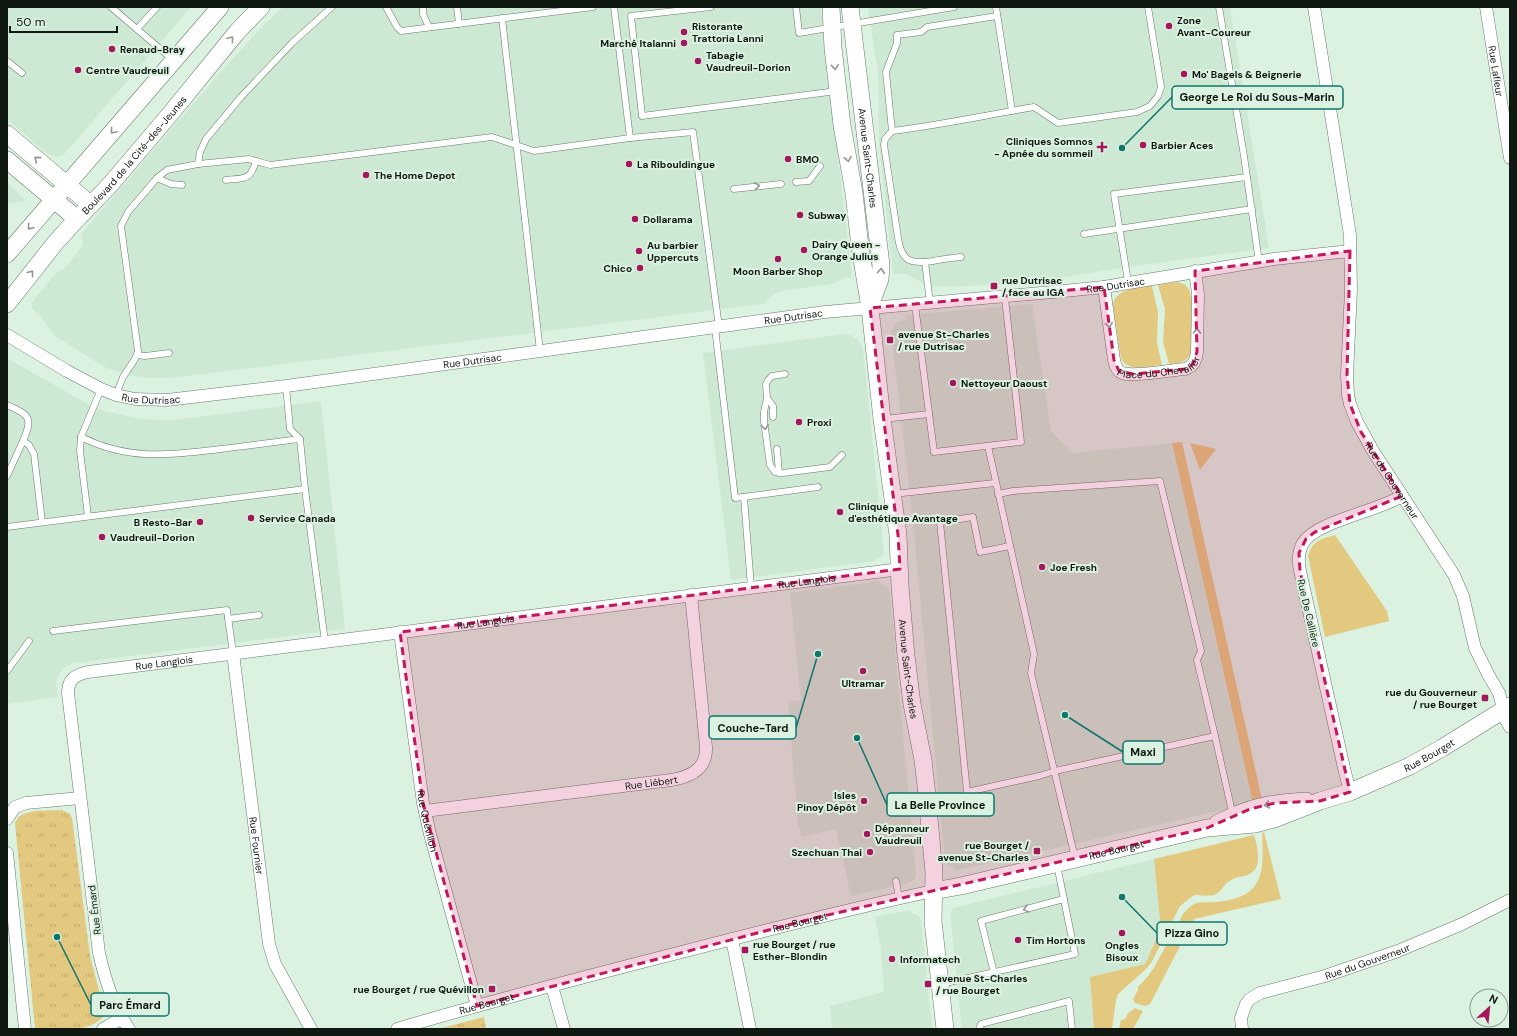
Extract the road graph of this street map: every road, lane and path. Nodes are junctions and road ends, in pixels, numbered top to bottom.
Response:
1 (111, 7) edge
2 (156, 7) edge
3 (220, 7) edge
4 (261, 7) edge
5 (332, 7) edge
6 (386, 7) edge
7 (423, 7) edge
8 (457, 7) edge
9 (593, 7) edge
10 (614, 7) edge
11 (711, 7) edge
12 (796, 7) edge
13 (831, 7) edge
14 (850, 7) edge
15 (954, 7) edge
16 (996, 7) edge
17 (1148, 7) edge
18 (1219, 7) edge
19 (1314, 7) edge
20 (1486, 7) edge
21 (997, 16) junction
22 (502, 18) junction
23 (459, 24) junction
24 (851, 25) junction
25 (429, 27) junction
26 (832, 28) junction
27 (137, 29) junction
28 (173, 60) junction
29 (7, 61) edge
30 (22, 73) dead end
31 (838, 91) junction
32 (1012, 110) junction
33 (853, 123) junction
34 (892, 131) junction
35 (7, 134) edge
36 (630, 138) junction
37 (517, 146) junction
38 (1509, 146) edge
39 (1510, 158) edge
40 (7, 160) edge
41 (256, 161) junction
42 (198, 164) junction
43 (820, 166) dead end
44 (1247, 177) junction
45 (157, 178) junction
46 (226, 180) dead end
47 (796, 182) dead end
48 (67, 184) junction
49 (781, 184) dead end
50 (182, 186) dead end
51 (734, 189) dead end
52 (54, 199) junction
53 (91, 204) junction
54 (1252, 209) junction
55 (77, 218) junction
56 (1120, 229) junction
57 (1084, 234) dead end
58 (1350, 252) junction
59 (7, 254) edge
60 (961, 257) dead end
61 (926, 262) junction
62 (1259, 262) junction
63 (1195, 271) junction
64 (1128, 282) junction
65 (1104, 286) junction
66 (1004, 298) junction
67 (930, 303) junction
68 (7, 304) edge
69 (914, 305) junction
70 (870, 308) junction
71 (717, 328) junction
72 (7, 335) edge
73 (540, 351) junction
74 (169, 353) dead end
75 (137, 355) junction
76 (785, 374) dead end
77 (286, 386) junction
78 (101, 389) junction
79 (116, 395) junction
80 (768, 398) junction
81 (7, 405) edge
82 (929, 414) junction
83 (773, 417) dead end
84 (882, 419) junction
85 (81, 437) junction
86 (300, 439) junction
87 (23, 441) junction
88 (988, 446) junction
89 (776, 449) dead end
90 (842, 455) dead end
91 (779, 473) junction
92 (7, 476) edge
93 (995, 483) junction
94 (818, 487) dead end
95 (305, 489) junction
96 (893, 494) junction
97 (998, 494) junction
98 (1402, 496) junction
99 (744, 497) junction
100 (88, 516) junction
101 (42, 522) junction
102 (7, 527) edge
103 (1010, 546) junction
104 (900, 569) junction
105 (751, 587) junction
106 (691, 595) junction
107 (259, 616) dead end
108 (228, 619) junction
109 (53, 631) dead end
110 (400, 632) junction
111 (29, 641) dead end
112 (325, 642) junction
113 (233, 653) junction
114 (7, 671) edge
115 (72, 678) joint
116 (1506, 702) edge
117 (1510, 727) edge
118 (1215, 736) junction
119 (1055, 771) junction
120 (1350, 792) junction
121 (80, 798) junction
122 (425, 811) junction
123 (7, 819) edge
124 (1234, 820) junction
125 (7, 853) edge
126 (1076, 860) junction
127 (1057, 864) junction
128 (896, 881) dead end
129 (933, 891) junction
130 (899, 898) junction
131 (1064, 899) junction
132 (1510, 900) edge
133 (732, 939) junction
134 (994, 973) junction
135 (939, 984) junction
136 (552, 986) junction
137 (477, 1006) junction
138 (122, 1018) junction
139 (25, 1029) edge
140 (103, 1029) edge
141 (129, 1029) edge
142 (311, 1029) edge
143 (397, 1029) edge
144 (564, 1029) edge
145 (750, 1029) edge
146 (945, 1029) edge
147 (979, 1029) edge
148 (1072, 1029) edge
149 (1242, 1029) edge

1 - 27 lane
2 - 27 lane
3 - 28 street
53 -> 4 street, Boulevard de la Cité-des-Jeunes
5 - 42 lane
6 - 25 lane
7 - 25 lane
8 - 23 lane
9 - 22 lane
10 - 36 lane
11 - 31 lane
12 - 26 lane
13 - 26 street, Avenue Saint-Charles
14 - 24 street, Avenue Saint-Charles
15 - 24 lane
16 - 21 lane
17 - 32 lane
18 - 44 lane
19 - 58 street
20 - 38 street, Rue Lafleur
21 - 32 lane
21 - 34 lane
22 - 23 lane
22 - 37 lane
23 - 25 lane
24 - 26 lane
24 - 33 street, Avenue Saint-Charles
26 -> 31 street, Avenue Saint-Charles
27 - 28 lane
28 -> 48 street
29 - 30 lane
31 - 33 street, Avenue Saint-Charles
32 - 34 lane
33 - 70 street, Avenue Saint-Charles
34 - 61 lane
48 -> 35 street
36 - 37 lane
36 - 71 lane
37 - 41 lane
37 - 73 lane
38 - 39 street, Rue Lafleur
40 - 52 street
41 - 42 lane
41 - 46 lane
42 - 45 lane
43 - 47 lane
44 - 54 lane
44 - 56 lane
45 - 50 lane
45 - 75 lane
48 - 52 street
48 - 53 street
51 -> 49 lane
52 - 55 street
52 -> 59 street
53 - 55 street, Boulevard de la Cité-des-Jeunes
54 - 56 lane
54 - 62 lane
68 -> 55 street, Boulevard de la Cité-des-Jeunes
56 - 57 lane
56 - 64 lane
58 - 62 street, Rue Dutrisac
58 - 98 street, Rue du Gouverneur
60 - 61 lane
61 - 67 lane
62 - 63 street, Rue Dutrisac
63 - 64 street, Rue Dutrisac
65 -> 63 street, Place du Chevalier
64 - 65 street, Rue Dutrisac
65 - 66 street, Rue Dutrisac
66 - 67 street, Rue Dutrisac
66 - 88 lane
67 - 69 street, Rue Dutrisac
69 - 70 street, Rue Dutrisac
69 - 82 lane
70 - 71 street, Rue Dutrisac
70 - 84 street, Avenue Saint-Charles
71 - 73 street, Rue Dutrisac
71 - 99 lane
72 - 78 street, Rue Dutrisac
73 - 77 street, Rue Dutrisac
74 - 75 lane
75 - 79 lane
76 - 80 lane
77 - 79 street, Rue Dutrisac
77 - 86 lane
78 - 79 street, Rue Dutrisac
78 - 85 lane
80 - 83 lane
80 -> 91 lane
81 - 87 lane
82 - 84 lane
82 - 88 lane
84 - 96 street, Avenue Saint-Charles
85 - 86 lane
85 - 100 lane
86 - 95 lane
87 - 92 lane
87 - 101 lane
88 - 93 lane
89 - 91 lane
90 - 91 lane
93 - 96 lane
93 - 97 lane
94 - 99 lane
95 - 100 lane
95 - 112 lane
96 - 104 street, Avenue Saint-Charles
97 - 103 lane
97 - 118 lane
98 - 116 street, Rue du Gouverneur
98 - 120 street, Rue De Callière
99 - 105 lane
100 - 101 lane
101 - 102 lane
103 - 119 lane
103 - 119 lane
104 - 105 street, Rue Langlois
104 - 129 street, Avenue Saint-Charles
105 - 106 street, Rue Langlois
106 - 110 street, Rue Langlois
106 - 122 street, Rue Liébert
107 - 108 lane
108 - 109 lane
108 - 113 lane
110 - 112 street, Rue Langlois
110 - 122 street, Rue Quévillon
111 - 114 lane
112 - 113 street, Rue Langlois
113 - 115 street, Rue Langlois
113 - 142 street, Rue Fournier
115 - 121 street, Rue Émard
116 - 117 street, Rue du Gouverneur
116 - 120 street, Rue Bourget
118 - 119 lane
118 - 124 lane
119 - 126 lane
120 - 124 street, Rue Bourget
121 - 123 street
121 - 138 street, Rue Émard
122 - 137 street, Rue Quévillon
124 - 126 street, Rue Bourget
125 - 139 street
126 - 127 street, Rue Bourget
127 - 129 street, Rue Bourget
127 - 131 lane
128 - 130 lane
129 - 130 street, Rue Bourget
129 - 135 street, Avenue Saint-Charles
130 - 133 street, Rue Bourget
131 - 134 lane
131 -> 134 lane
132 - 149 street, Rue du Gouverneur
133 - 136 street, Rue Bourget
133 - 145 street
134 - 135 lane
135 - 146 street, Avenue Saint-Charles
136 - 137 street, Rue Bourget
136 - 144 street
137 - 143 street, Rue Bourget
138 - 140 street
138 - 141 street, Rue Émard
147 - 148 lane

